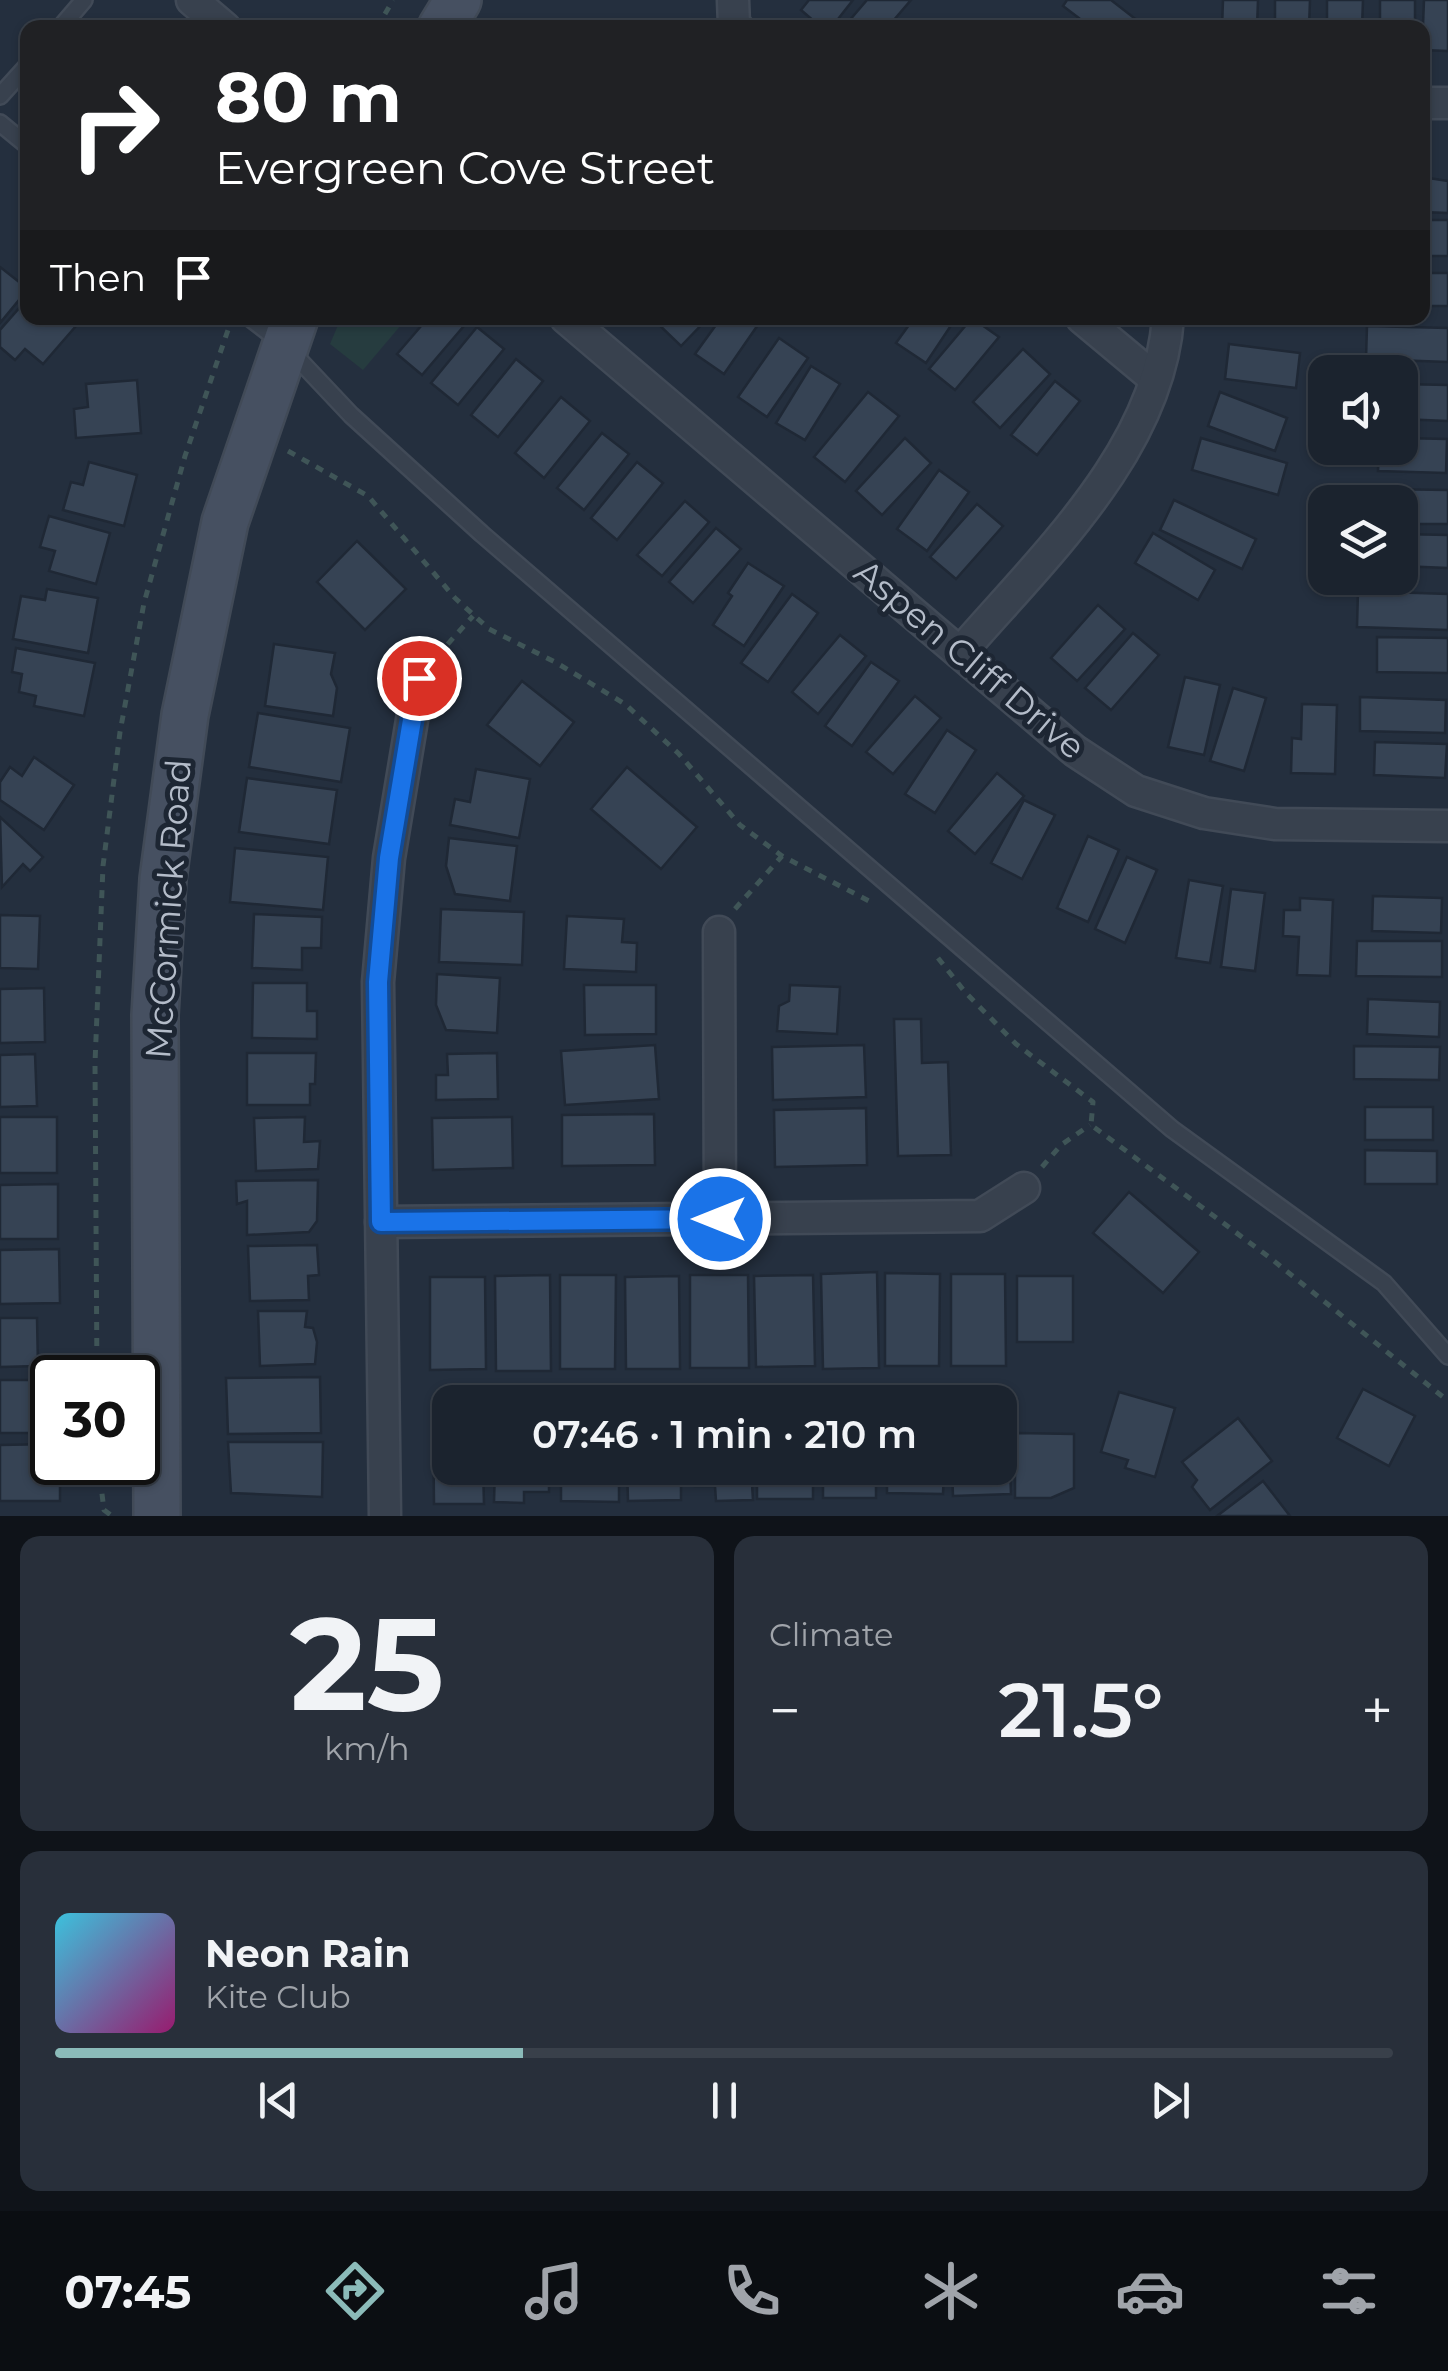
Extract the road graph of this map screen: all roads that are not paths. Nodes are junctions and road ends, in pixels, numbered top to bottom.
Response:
1 (84, 0) edge
2 (192, 0) edge
3 (67, 20) edge
4 (216, 20) edge
5 (20, 74) edge
6 (0, 96) edge
7 (0, 124) edge
8 (20, 140) edge
9 (574, 325) edge
10 (1090, 325) edge
11 (1168, 325) edge
12 (290, 331) edge
13 (1154, 378) junction
14 (960, 653) junction
15 (419, 678) road end
16 (1448, 826) edge
17 (718, 932) road end
18 (1024, 1188) road end
19 (720, 1219) junction
20 (381, 1222) junction
21 (1448, 1356) edge
22 (157, 1516) edge
23 (385, 1516) edge

1 - 3 lane
2 - 4 street
5 - 6 lane
7 - 8 lane
9 - 14 street, Aspen Cliff Drive
10 - 13 street
11 - 13 street
12 - 21 lane
12 - 22 street, McCormick Road
13 - 14 street
14 - 16 street, Aspen Cliff Drive
15 - 20 street
17 - 19 street
18 - 19 street
19 - 20 street
20 - 23 street

